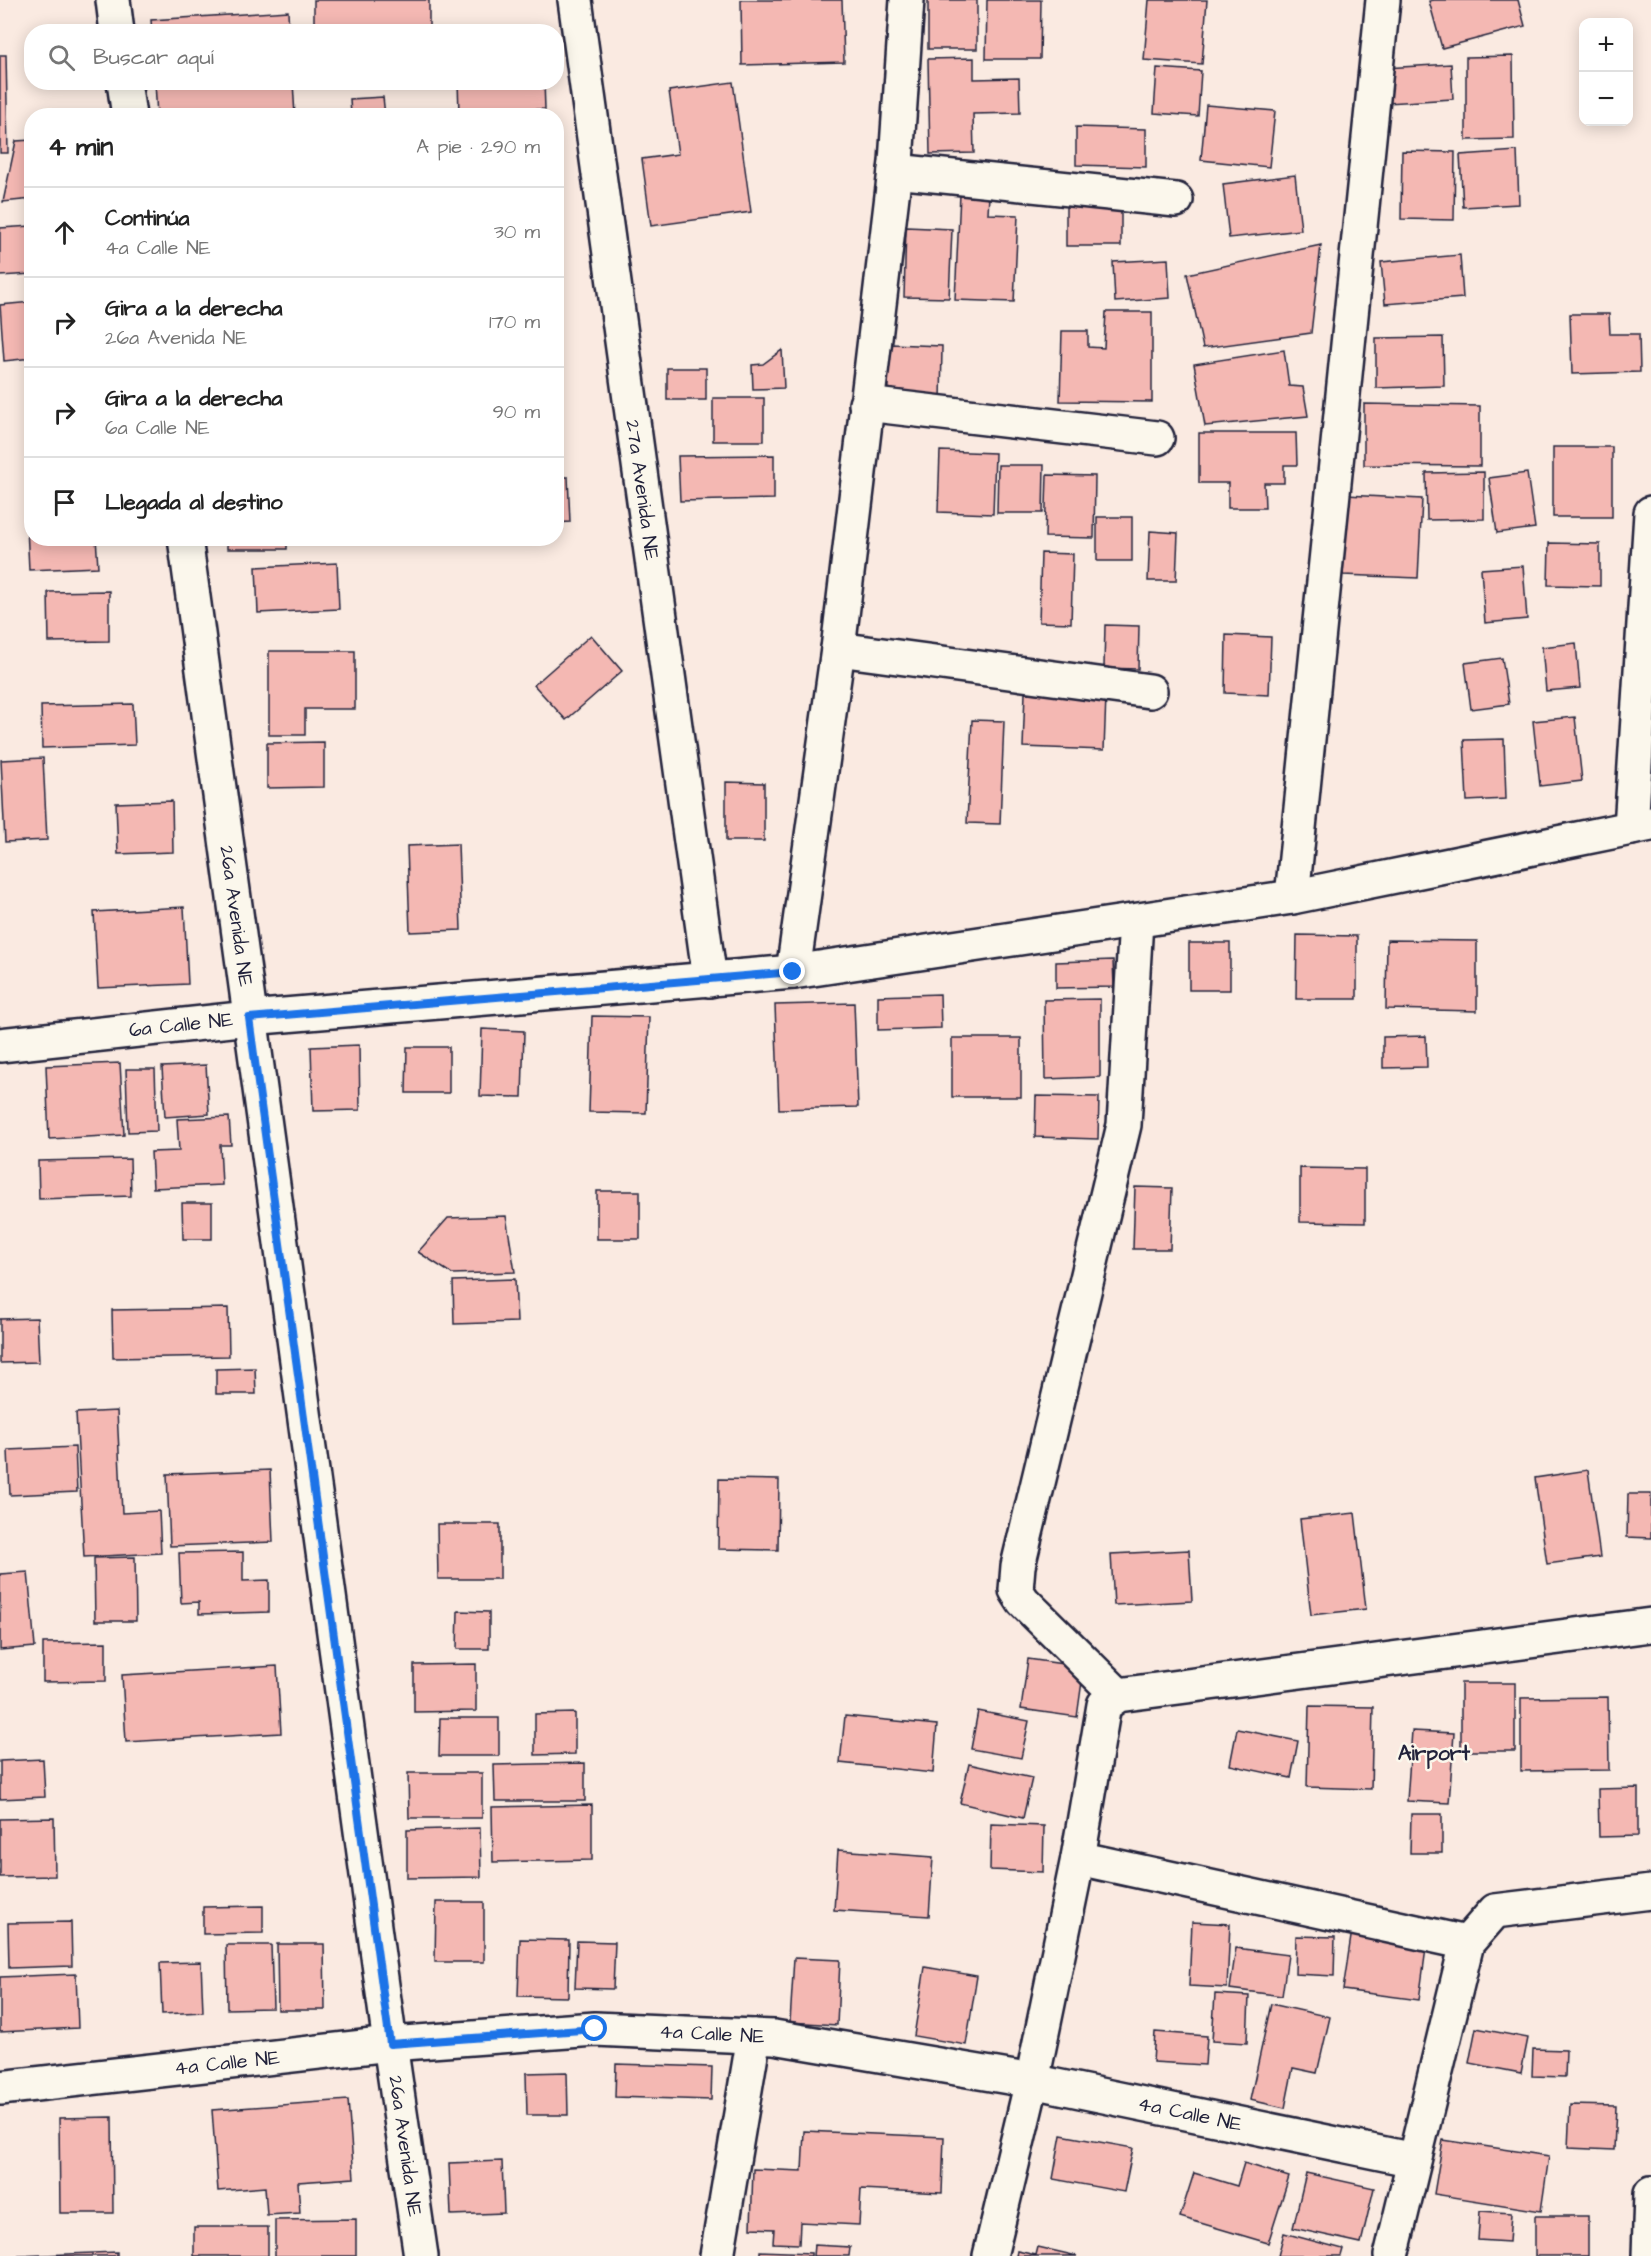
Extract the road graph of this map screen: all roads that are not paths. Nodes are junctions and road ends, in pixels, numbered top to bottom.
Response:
1 (113, 0) edge
2 (575, 0) edge
3 (907, 0) edge
4 (1383, 0) edge
5 (116, 24) edge
6 (125, 90) edge
7 (128, 108) edge
8 (895, 171) junction
9 (1176, 200) dead end
10 (866, 404) junction
11 (1157, 438) dead end
12 (1651, 513) edge
13 (186, 546) edge
14 (838, 649) junction
15 (1150, 691) dead end
16 (1641, 826) edge
17 (1292, 897) junction
18 (1136, 921) junction
19 (793, 972) junction
20 (710, 980) junction
21 (249, 1018) junction
22 (0, 1045) edge
23 (1651, 1625) edge
24 (1118, 1695) junction
25 (1078, 1858) junction
26 (1651, 1892) edge
27 (1467, 1943) junction
28 (754, 2036) junction
29 (390, 2044) junction
30 (1032, 2081) junction
31 (0, 2088) edge
32 (1414, 2160) junction
33 (1651, 2193) edge
34 (421, 2256) edge
35 (717, 2256) edge
36 (990, 2256) edge
37 (1391, 2256) edge
38 (1649, 2256) edge

1 - 5 street
2 - 20 street, 27a Avenida NE
3 - 8 street
4 - 17 street
6 - 7 street
8 - 9 street
8 - 10 street
10 - 11 street
10 - 14 street
12 - 16 street
13 - 21 street, 26a Avenida NE
14 - 15 street
14 - 19 street
16 - 17 street, 6a Calle NE
17 - 18 street, 6a Calle NE
18 - 19 street, 6a Calle NE
18 - 24 street
19 - 20 street, 6a Calle NE
20 - 21 street, 6a Calle NE
21 - 22 street, 6a Calle NE
21 - 29 street, 26a Avenida NE
23 - 24 street
24 - 25 street
25 - 27 street
25 - 30 street
26 - 27 street
27 - 32 street
28 - 29 street, 4a Calle NE
28 - 30 street, 4a Calle NE
28 - 35 street
29 - 31 street, 4a Calle NE
29 - 34 street, 26a Avenida NE
30 - 32 street, 4a Calle NE
30 - 36 street
32 - 37 street
33 - 38 street

